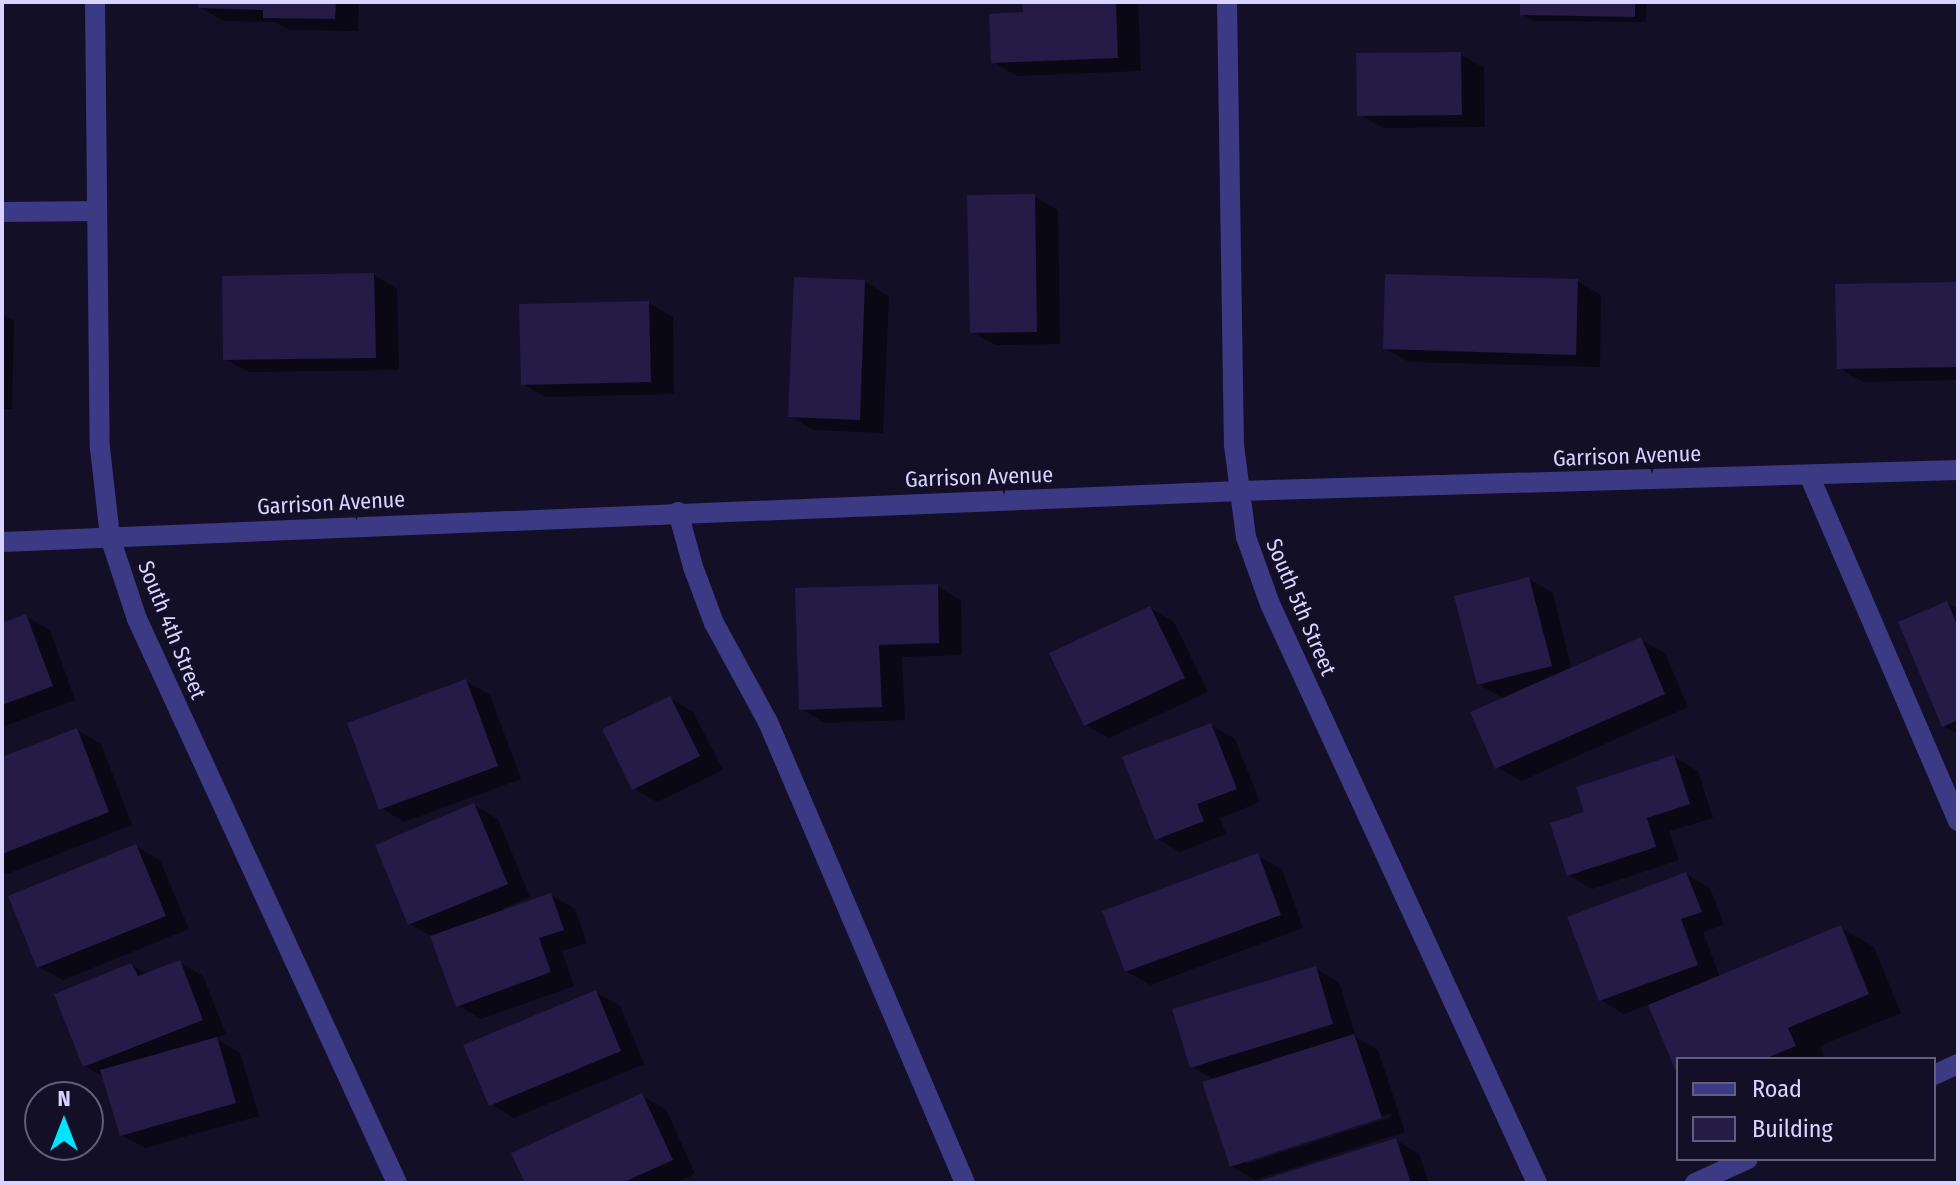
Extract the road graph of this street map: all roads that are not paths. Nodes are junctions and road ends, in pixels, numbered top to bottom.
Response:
1 (95, 2) edge
2 (1227, 2) edge
3 (97, 211) junction
4 (2, 212) edge
5 (1958, 470) edge
6 (1809, 475) junction
7 (1240, 491) junction
8 (678, 512) junction
9 (110, 537) junction
10 (2, 542) edge
11 (1958, 821) edge
12 (1958, 1064) edge
13 (1936, 1074) edge
14 (1744, 1161) edge
15 (397, 1183) edge
16 (965, 1183) edge
17 (1537, 1183) edge
18 (1695, 1183) edge

1 - 3 street, South 4th Street
2 - 7 street, South 5th Street
3 - 4 street
3 - 9 street, South 4th Street
5 - 6 street, Garrison Avenue
6 - 7 street, Garrison Avenue
6 - 11 street
7 - 8 street, Garrison Avenue
7 - 17 street, South 5th Street
8 - 9 street, Garrison Avenue
8 - 16 street
9 - 10 street, Garrison Avenue
9 - 15 street, South 4th Street
12 - 13 street
14 - 18 street

